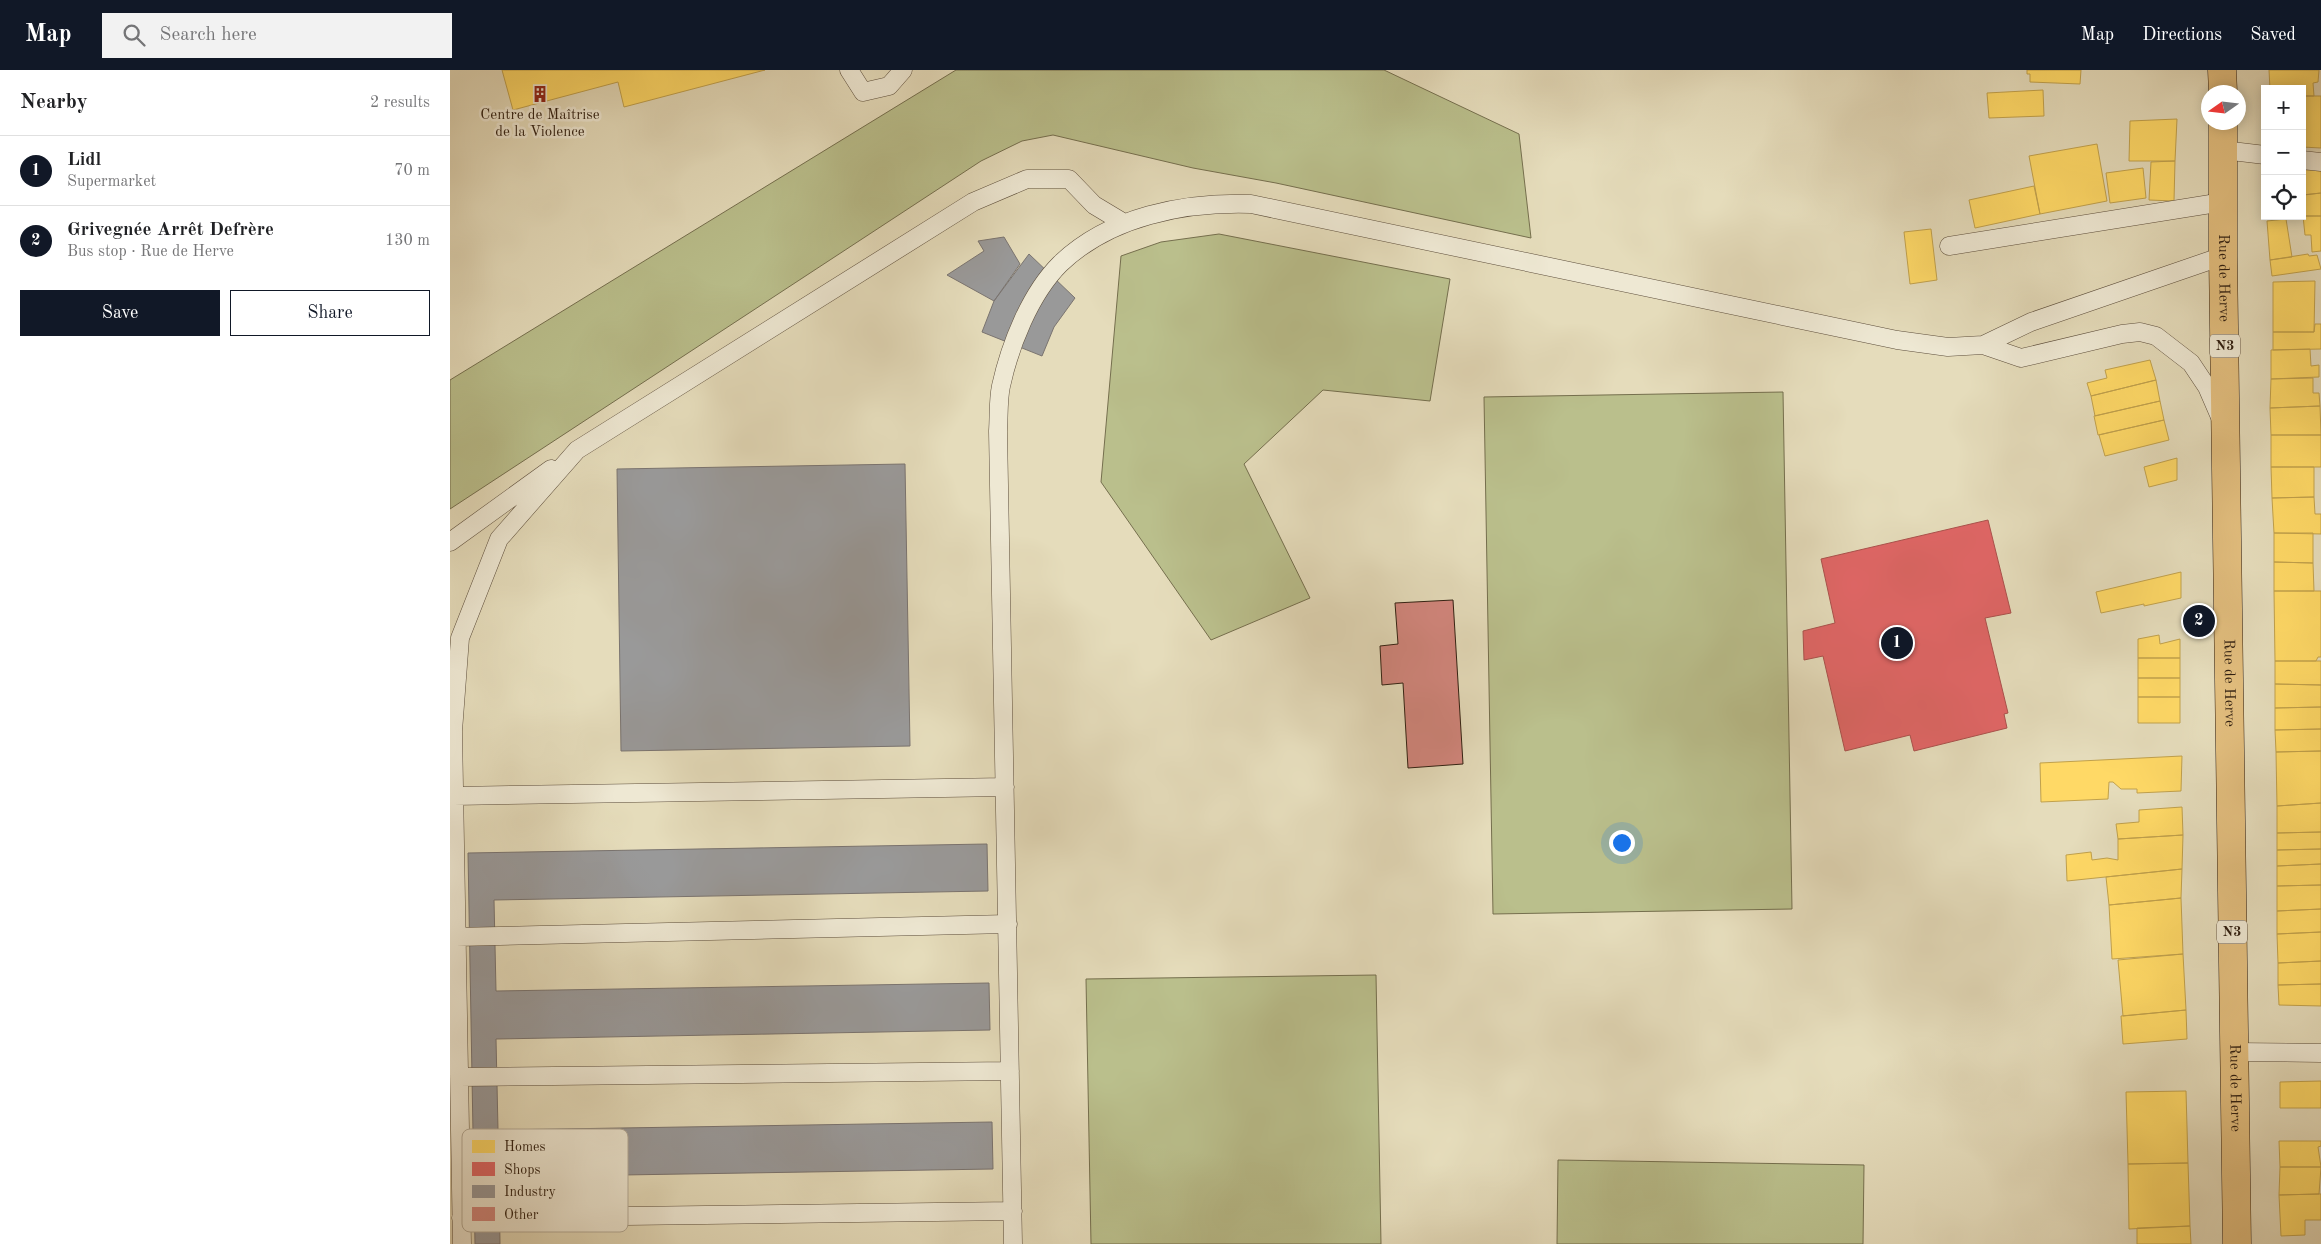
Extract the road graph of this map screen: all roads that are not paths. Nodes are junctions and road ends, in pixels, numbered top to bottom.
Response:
1 (849, 70) edge
2 (903, 70) edge
3 (2222, 70) edge
4 (2223, 85) edge
5 (2223, 130) edge
6 (2223, 150) junction
7 (2261, 155) edge
8 (2306, 160) edge
9 (2321, 162) edge
10 (2223, 202) junction
11 (1124, 224) junction
12 (1949, 246) dead end
13 (2223, 256) junction
14 (1983, 345) junction
15 (2226, 436) junction
16 (577, 450) junction
17 (450, 542) edge
18 (452, 728) edge
19 (1005, 787) junction
20 (454, 796) junction
21 (1008, 924) junction
22 (456, 936) junction
23 (2234, 1052) junction
24 (2321, 1053) edge
25 (1010, 1071) junction
26 (459, 1077) junction
27 (1013, 1211) junction
28 (628, 1216) edge
29 (461, 1218) joint
30 (462, 1244) edge
31 (1013, 1244) edge
32 (2237, 1244) edge

1 - 2 lane
3 - 4 main road
5 - 6 main road, Rue de Herve / N3
6 - 7 lane
6 - 10 main road, Rue de Herve / N3
8 - 9 lane
10 - 12 lane
10 - 13 main road, Rue de Herve / N3
11 - 14 lane
11 - 16 lane
11 - 19 lane
13 - 14 lane
13 - 15 main road, Rue de Herve / N3
14 - 15 lane
15 - 23 main road, Rue de Herve / N3
16 - 17 lane
16 - 18 lane
18 - 20 lane
19 - 20 lane
19 - 21 lane
20 - 22 lane
21 - 22 lane
21 - 25 lane
22 - 26 lane
23 - 24 lane
23 - 32 main road, Rue de Herve / N3
25 - 26 lane
25 - 27 lane
26 - 29 lane
27 - 28 lane
27 - 31 lane
29 - 30 lane

